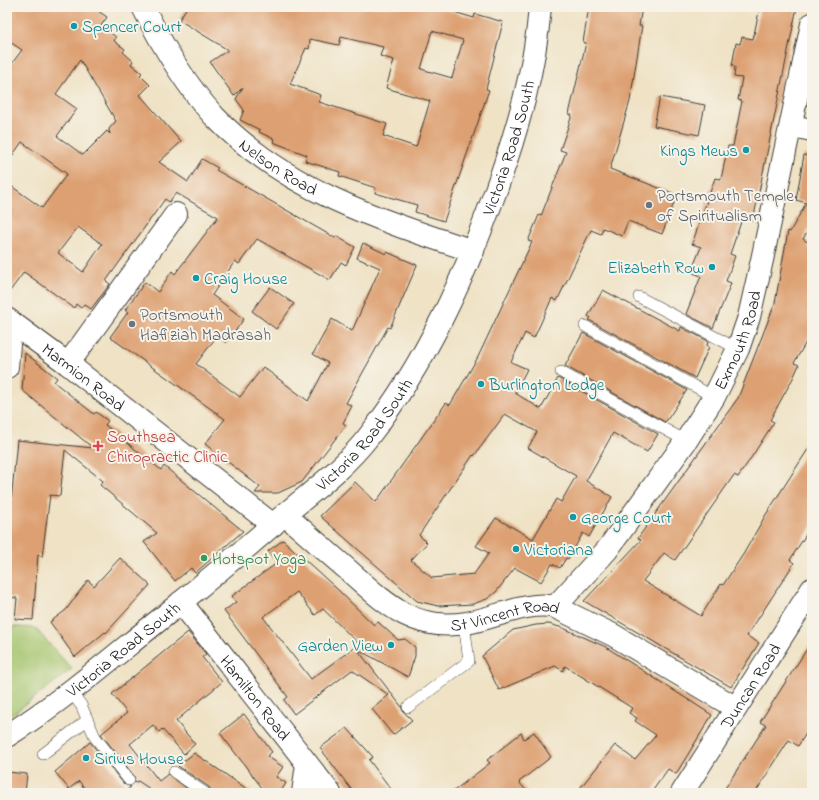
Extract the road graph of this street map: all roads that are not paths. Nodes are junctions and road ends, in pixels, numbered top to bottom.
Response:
1 (143, 7) edge
2 (540, 7) edge
3 (812, 24) edge
4 (802, 128) edge
5 (176, 214) dead end
6 (473, 251) junction
7 (639, 297) dead end
8 (9, 320) edge
9 (585, 326) dead end
10 (738, 349) junction
11 (68, 364) junction
12 (7, 367) edge
13 (561, 372) dead end
14 (714, 397) junction
15 (686, 441) junction
16 (279, 520) junction
17 (812, 589) edge
18 (182, 602) junction
19 (555, 607) junction
20 (464, 623) junction
21 (70, 691) junction
22 (408, 707) dead end
23 (736, 708) junction
24 (87, 720) junction
25 (7, 736) edge
26 (43, 754) dead end
27 (307, 764) junction
28 (174, 772) dead end
29 (129, 780) dead end
30 (685, 788) edge
31 (205, 793) edge
32 (303, 793) edge
33 (330, 793) edge

1 - 6 street, Nelson Road
2 - 6 street, Victoria Road South
3 - 4 street, Exmouth Road
4 - 10 street, Exmouth Road
5 - 11 street
6 - 16 street, Victoria Road South
7 - 10 lane
8 - 11 street, Marmion Road
8 - 12 street
9 - 14 lane
10 - 14 street, Exmouth Road
11 - 16 street, Marmion Road
13 - 15 lane
14 - 15 street, Exmouth Road
15 - 19 street, Exmouth Road
16 - 18 street, Victoria Road South
16 - 20 street, St Vincent Road
17 - 23 street, Duncan Road
18 - 21 street, Victoria Road South
18 - 27 street, Hamilton Road
19 - 20 street, St Vincent Road
19 - 23 street, St Vincent Road
20 - 22 lane
21 - 24 lane
21 - 25 street, Victoria Road South
23 - 30 street, Duncan Road
24 - 26 lane
24 - 29 lane
27 - 32 street
27 - 33 street, Hamilton Road
28 - 31 lane

